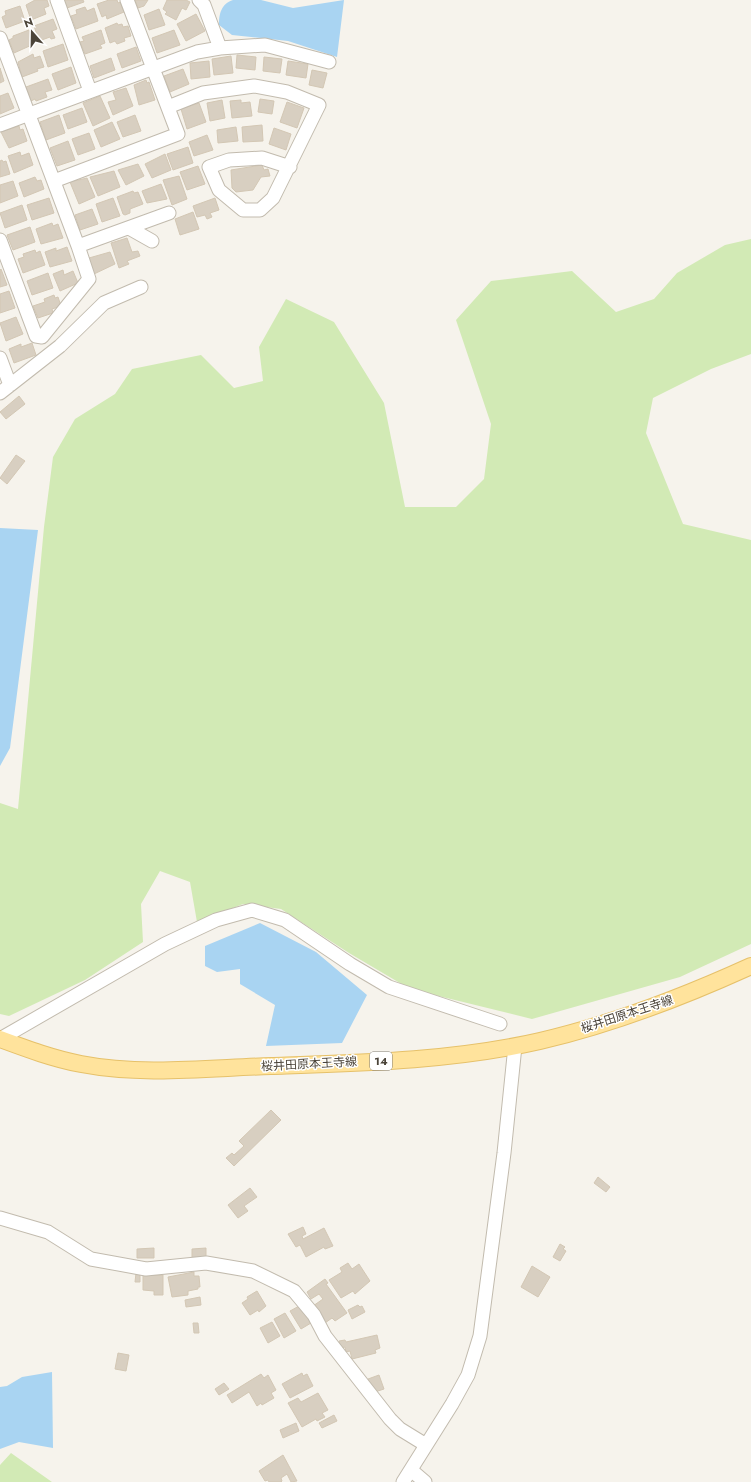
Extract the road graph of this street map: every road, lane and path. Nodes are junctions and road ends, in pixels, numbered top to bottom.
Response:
1 (57, 0) edge
2 (127, 0) edge
3 (199, 0) edge
4 (0, 38) edge
5 (220, 48) junction
6 (329, 62) dead end
7 (152, 68) junction
8 (90, 91) junction
9 (168, 107) junction
10 (28, 114) junction
11 (0, 125) edge
12 (290, 167) junction
13 (54, 181) junction
14 (169, 213) dead end
15 (129, 228) junction
16 (0, 240) edge
17 (152, 241) dead end
18 (78, 246) junction
19 (141, 287) dead end
20 (0, 358) edge
21 (5, 389) edge
22 (751, 966) edge
23 (500, 1024) dead end
24 (0, 1039) edge
25 (515, 1046) junction
26 (0, 1218) edge
27 (426, 1445) junction
28 (411, 1470) junction
29 (403, 1482) edge
30 (425, 1482) edge

1 - 8 street
2 - 7 street
3 - 5 street
4 - 10 street
5 - 6 street
5 - 7 street
7 - 8 street
7 - 9 street
8 - 10 street
9 - 12 street
9 - 13 street
10 - 11 street
10 - 13 street
12 - 12 street
13 - 18 street
14 - 15 street
15 - 17 street
15 - 18 street
16 - 18 street
19 - 21 street
20 - 21 street
22 - 25 main road, 桜井田原本王寺線 / 14
23 - 24 street
24 - 25 main road, 桜井田原本王寺線 / 14
25 - 27 street
26 - 27 street
27 - 28 street
28 - 29 street
28 - 30 street

